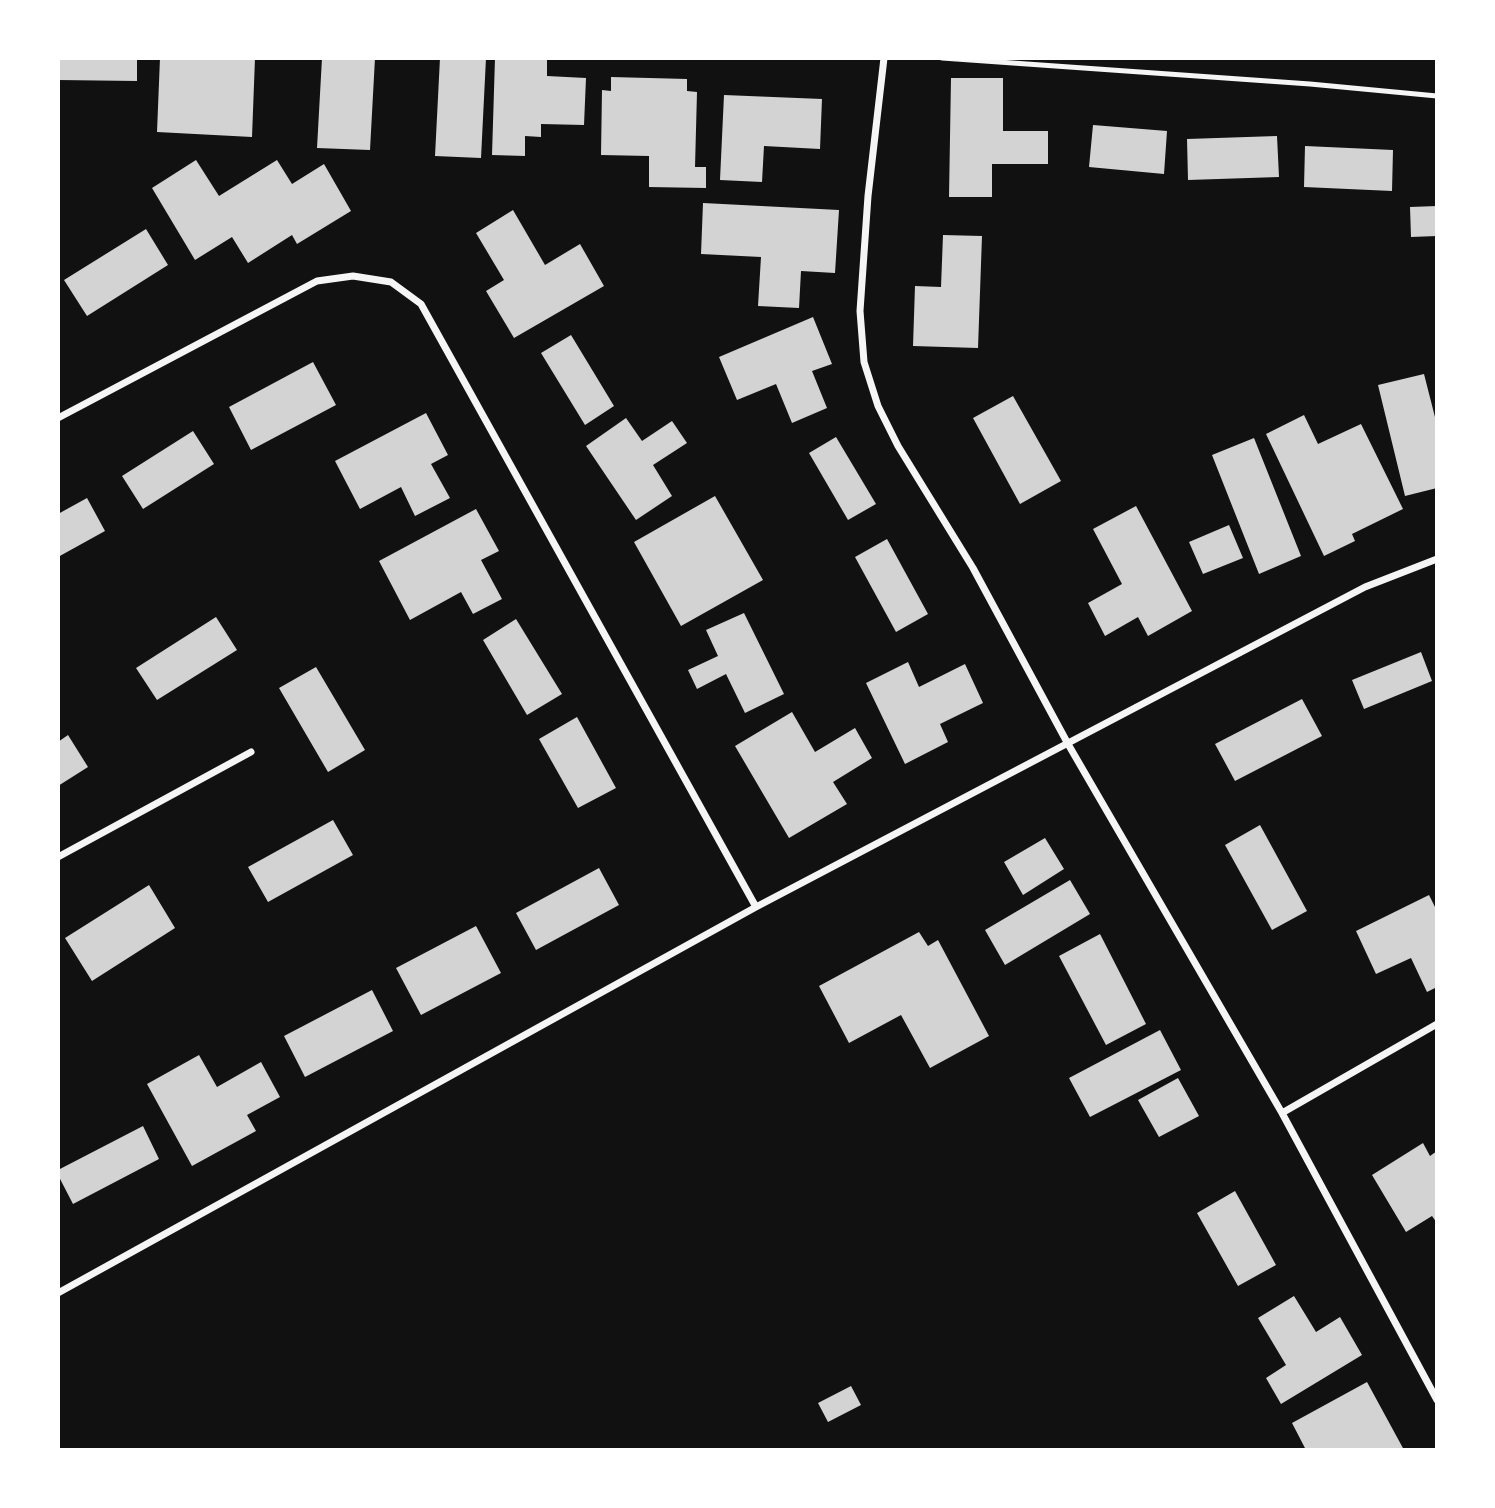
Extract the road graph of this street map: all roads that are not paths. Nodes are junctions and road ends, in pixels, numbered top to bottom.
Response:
1 (884, 58) edge
2 (942, 58) edge
3 (1437, 96) edge
4 (58, 418) edge
5 (1437, 559) edge
6 (1068, 744) junction
7 (251, 752) dead end
8 (58, 857) edge
9 (756, 907) junction
10 (1437, 1024) edge
11 (1282, 1113) junction
12 (58, 1293) edge
13 (1437, 1400) edge

1 - 6 street
2 - 3 lane
4 - 9 street
5 - 6 street
6 - 9 street
6 - 11 street
7 - 8 street
9 - 12 street
10 - 11 street
11 - 13 street

